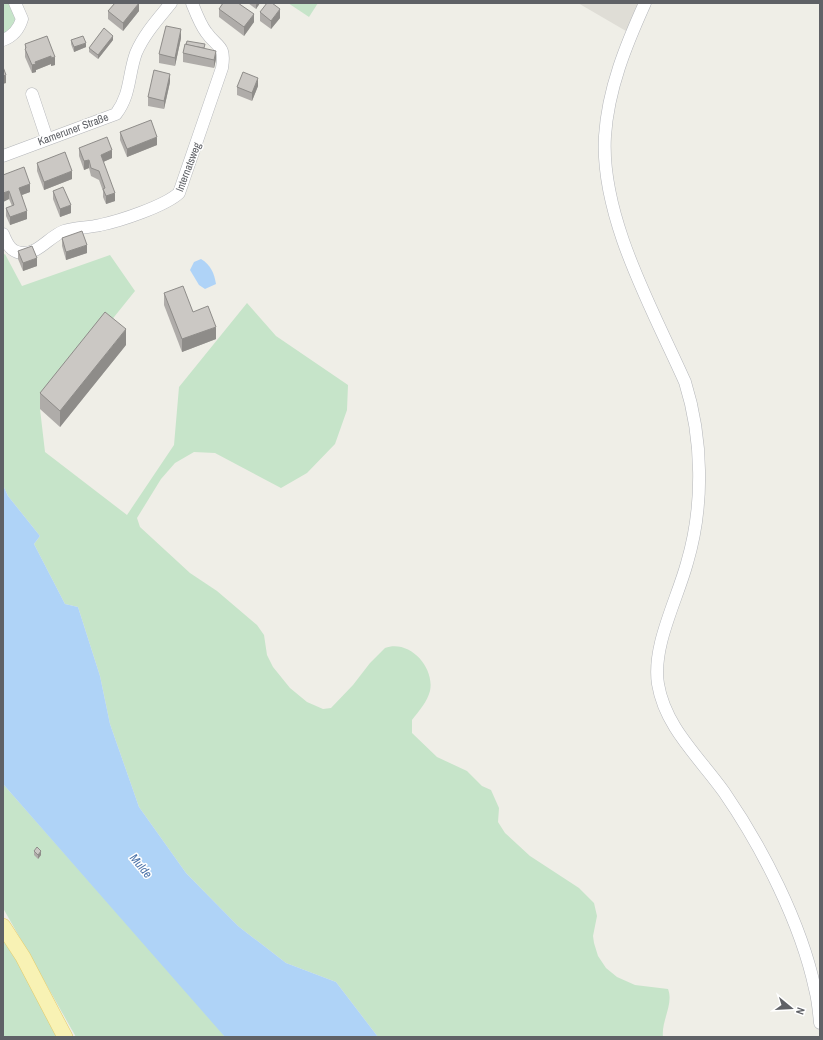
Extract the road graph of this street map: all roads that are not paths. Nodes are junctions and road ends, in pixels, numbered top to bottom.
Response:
1 (15, 3) edge
2 (171, 3) edge
3 (192, 3) edge
4 (645, 3) edge
5 (3, 40) edge
6 (32, 94) dead end
7 (47, 139) junction
8 (3, 156) edge
9 (3, 234) edge
10 (3, 926) edge
11 (820, 1023) edge
12 (65, 1037) edge

1 - 5 street
2 - 7 street, Kameruner Straße
3 - 9 street, Internatsweg
4 - 11 street
6 - 7 street
7 - 8 street, Kameruner Straße
10 - 12 main road

